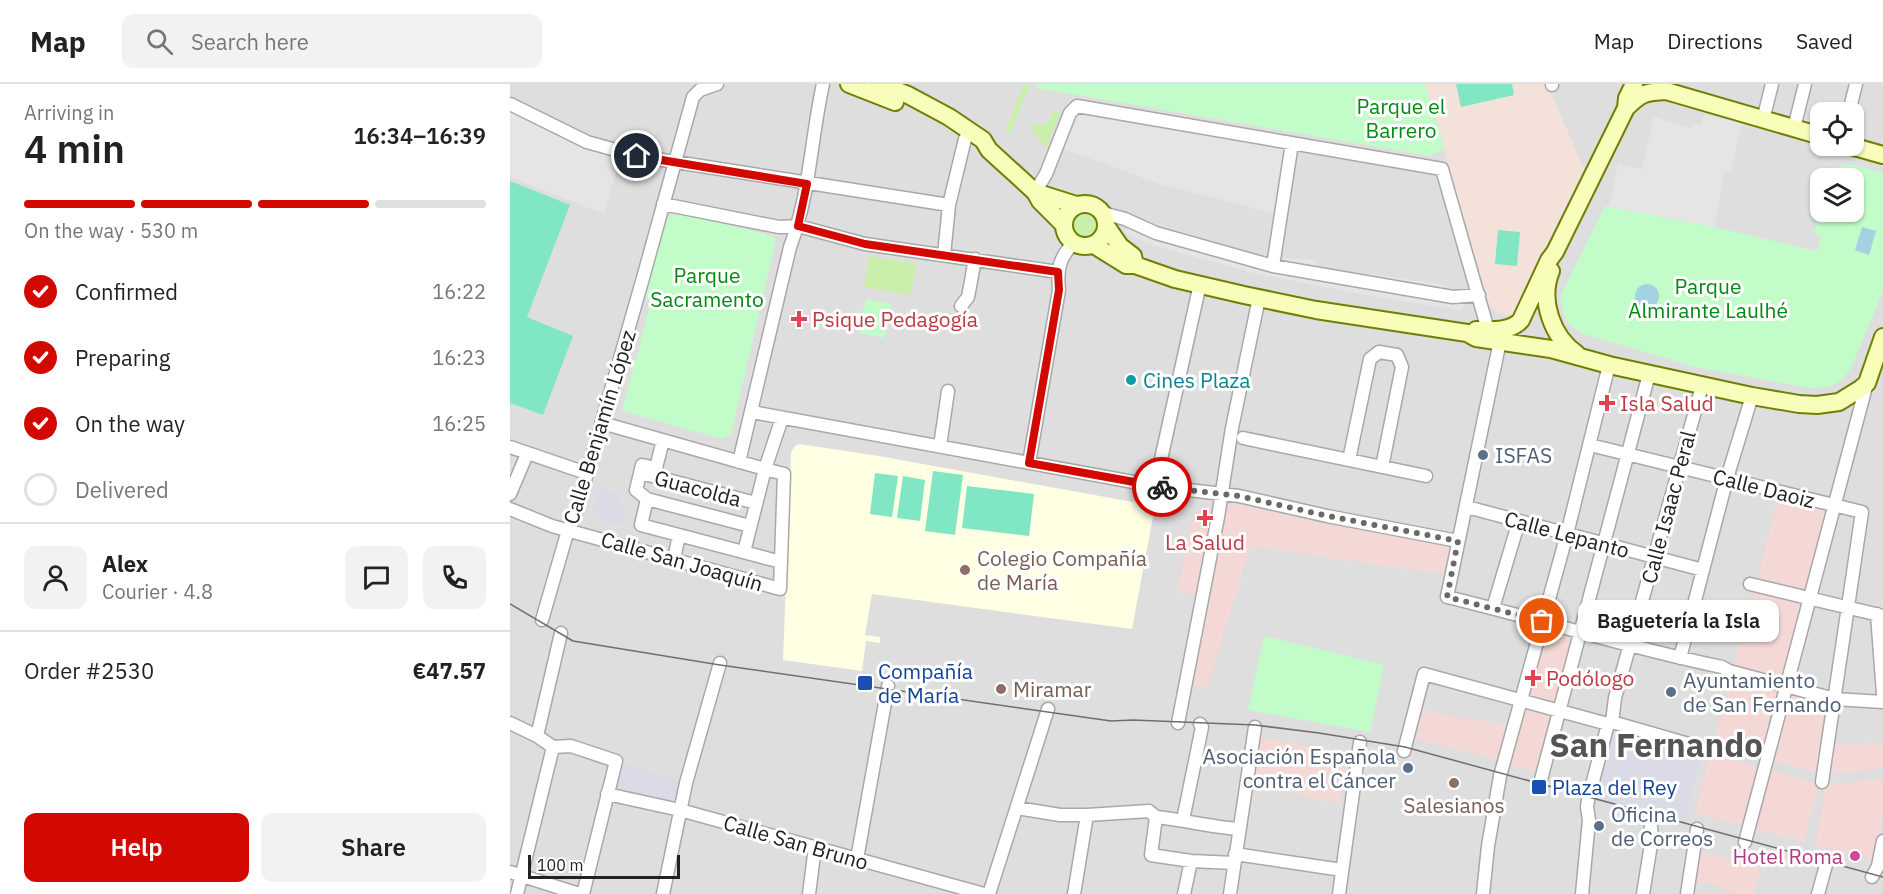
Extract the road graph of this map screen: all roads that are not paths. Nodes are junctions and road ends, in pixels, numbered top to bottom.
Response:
1 (687, 84) edge
2 (717, 84) edge
3 (824, 84) edge
4 (849, 84) edge
5 (880, 84) edge
6 (1634, 84) edge
7 (1772, 84) edge
8 (1805, 84) edge
9 (1856, 84) edge
10 (1664, 86) edge
11 (693, 97) junction
12 (1852, 102) edge
13 (510, 104) edge
14 (1626, 108) junction
15 (1763, 120) junction
16 (1794, 128) junction
17 (1810, 133) edge
18 (965, 139) junction
19 (1292, 143) junction
20 (989, 150) junction
21 (1864, 150) edge
22 (1883, 155) edge
23 (674, 163) junction
24 (807, 184) junction
25 (1035, 192) junction
26 (663, 204) junction
27 (949, 205) junction
28 (1076, 205) junction
29 (1105, 220) junction
30 (1064, 225) junction
31 (798, 226) junction
32 (1074, 243) junction
33 (1094, 245) junction
34 (1555, 252) junction
35 (944, 255) junction
36 (975, 259) junction
37 (1135, 265) junction
38 (1273, 266) junction
39 (1058, 272) junction
40 (1200, 284) junction
41 (1479, 295) junction
42 (1259, 298) junction
43 (961, 306) dead end
44 (1494, 336) junction
45 (1883, 338) edge
46 (1880, 352) edge
47 (1585, 359) junction
48 (1609, 365) junction
49 (1649, 374) junction
50 (1867, 383) junction
51 (1702, 386) junction
52 (948, 391) dead end
53 (1752, 396) junction
54 (752, 412) junction
55 (782, 418) junction
56 (602, 423) junction
57 (1243, 438) dead end
58 (663, 440) junction
59 (1590, 445) junction
60 (940, 446) junction
61 (510, 447) edge
62 (1627, 453) junction
63 (527, 454) junction
64 (1349, 460) junction
65 (739, 462) junction
66 (1029, 463) junction
67 (1382, 467) junction
68 (1679, 468) junction
69 (765, 469) junction
70 (640, 472) junction
71 (586, 473) junction
72 (1426, 476) dead end
73 (1727, 478) junction
74 (1155, 486) junction
75 (510, 494) edge
76 (1220, 495) junction
77 (647, 499) junction
78 (756, 503) junction
79 (1834, 506) junction
80 (1467, 507) junction
81 (510, 509) edge
82 (1519, 521) junction
83 (750, 526) junction
84 (568, 530) junction
85 (1567, 534) junction
86 (679, 535) junction
87 (1458, 541) junction
88 (1605, 544) junction
89 (744, 552) junction
90 (1655, 558) junction
91 (674, 559) junction
92 (781, 561) junction
93 (1703, 570) junction
94 (1750, 584) dead end
95 (1809, 599) junction
96 (1493, 608) junction
97 (1848, 608) junction
98 (1880, 615) edge
99 (542, 620) dead end
100 (1542, 621) junction
101 (1580, 632) junction
102 (561, 633) dead end
103 (1630, 646) junction
104 (1680, 658) junction
105 (720, 663) dead end
106 (888, 686) dead end
107 (1786, 687) junction
108 (1883, 694) edge
109 (1835, 699) junction
110 (1521, 700) junction
111 (1883, 702) edge
112 (1048, 710) dead end
113 (1559, 710) junction
114 (510, 723) edge
115 (1178, 723) dead end
116 (1610, 723) junction
117 (1200, 724) dead end
118 (1255, 727) dead end
119 (537, 736) junction
120 (1360, 742) dead end
121 (553, 747) junction
122 (1706, 749) dead end
123 (1404, 751) dead end
124 (1822, 782) dead end
125 (1539, 787) dead end
126 (607, 794) junction
127 (1017, 808) junction
128 (680, 810) junction
129 (1087, 815) junction
130 (1156, 817) junction
131 (1650, 817) dead end
132 (1183, 820) junction
133 (1239, 829) junction
134 (1697, 829) dead end
135 (1883, 841) edge
136 (1745, 842) dead end
137 (815, 847) junction
138 (1235, 858) junction
139 (857, 859) junction
140 (1191, 861) junction
141 (1826, 865) dead end
142 (1342, 870) junction
143 (515, 874) edge
144 (1872, 877) dead end
145 (517, 894) edge
146 (581, 894) edge
147 (663, 894) edge
148 (809, 894) edge
149 (984, 894) edge
150 (989, 894) edge
151 (1074, 894) edge
152 (1184, 894) edge
153 (1230, 894) edge
154 (1339, 894) edge
155 (1483, 894) edge
156 (1582, 894) edge
157 (1643, 894) edge
158 (1687, 894) edge
159 (1818, 894) edge

1 - 11 street
2 - 11 street
3 - 24 street
4 - 18 street
5 - 20 street
6 - 14 street
7 - 15 street
8 - 16 street
9 - 12 street
10 - 14 street
10 - 15 street
11 - 23 street, Calle Benjamín López
13 - 23 street
14 - 34 street
15 - 16 street
16 - 17 street
18 - 20 street
18 - 27 street
19 - 25 street
19 - 38 street
19 - 41 street
20 - 25 street
21 - 22 street
23 - 24 street
23 - 26 street, Calle Benjamín López
24 - 27 street
24 - 31 street
25 - 28 street
25 - 30 street
26 - 31 street
26 - 56 street, Calle Benjamín López
27 - 35 street
28 - 29 street
28 - 30 street
29 - 33 street
29 - 37 street
29 - 38 street
30 - 32 street
31 - 35 street
31 - 54 street
32 - 33 street
32 - 39 street
33 - 37 street
34 - 44 street
34 - 47 street
35 - 36 street
36 - 39 street
36 - 43 street
37 - 40 street
38 - 41 street
39 - 66 street
40 - 42 street
40 - 74 street
41 - 44 street
42 - 44 street
42 - 76 street
44 - 47 street
44 - 80 street
45 - 46 street
46 - 50 street
47 - 48 street
48 - 49 street
48 - 59 street
49 - 51 street
49 - 62 street
50 - 53 street
50 - 79 street
51 - 53 street
51 - 68 street, Calle Isaac Peral
52 - 60 street
53 - 73 street
54 - 55 street
54 - 65 street
55 - 60 street
55 - 69 street
56 - 58 street
56 - 71 street, Calle Benjamín López
57 - 64 street
58 - 65 street
58 - 70 street
59 - 62 street, Calle Daoiz
59 - 85 street
60 - 66 street
61 - 63 street
62 - 68 street, Calle Daoiz
62 - 88 street
63 - 71 street
63 - 75 street
64 - 67 street
64 - 67 street
65 - 69 street
66 - 74 street
67 - 72 street
68 - 73 street, Calle Daoiz
68 - 90 street, Calle Isaac Peral
69 - 78 street
69 - 92 street
70 - 77 street
70 - 78 street, Guacolda
71 - 84 street, Calle Benjamín López
73 - 79 street, Calle Daoiz
73 - 93 street
74 - 76 street
76 - 87 street
76 - 115 street
77 - 83 street
77 - 86 street
78 - 83 street
79 - 95 street
79 - 97 street, Calle Daoiz
80 - 82 street, Calle Lepanto
80 - 87 street
81 - 84 street, Calle San Joaquín
82 - 85 street, Calle Lepanto
82 - 96 street
83 - 89 street
84 - 91 street, Calle San Joaquín
84 - 99 street, Calle Benjamín López
85 - 88 street, Calle Lepanto
85 - 100 street
86 - 89 street
86 - 91 street
87 - 96 street
88 - 90 street, Calle Lepanto
88 - 101 street
89 - 92 street
90 - 93 street, Calle Lepanto
90 - 103 street, Calle Isaac Peral
91 - 92 street, Calle San Joaquín
93 - 104 street
94 - 95 street
95 - 97 street
95 - 107 street
96 - 100 street
97 - 98 street
97 - 109 street
98 - 108 street
100 - 101 street
100 - 110 street
101 - 103 street
101 - 113 street
102 - 119 street
103 - 104 street
103 - 116 street, Calle Isaac Peral
104 - 107 street
105 - 128 street
106 - 139 street
107 - 109 street
107 - 136 street
109 - 111 street
109 - 124 street
110 - 113 street
110 - 123 street
110 - 155 street
112 - 127 street
113 - 116 street
113 - 125 street
114 - 119 street
116 - 122 street
116 - 156 street, Calle Isaac Peral
117 - 132 street
118 - 133 street
119 - 121 street
120 - 142 street
121 - 126 street
121 - 143 street
126 - 128 street, Calle San Bruno
126 - 146 street
127 - 129 street
127 - 150 street
128 - 137 street, Calle San Bruno
128 - 147 street
129 - 130 street
129 - 151 street
130 - 132 street
130 - 140 street
131 - 157 street
132 - 133 street
133 - 138 street
134 - 158 street
135 - 144 street
137 - 139 street, Calle San Bruno
137 - 148 street
138 - 140 street
138 - 142 street
138 - 153 street
139 - 149 street, Calle San Bruno
140 - 152 street
141 - 159 street
142 - 154 street
143 - 145 street
143 - 146 street

